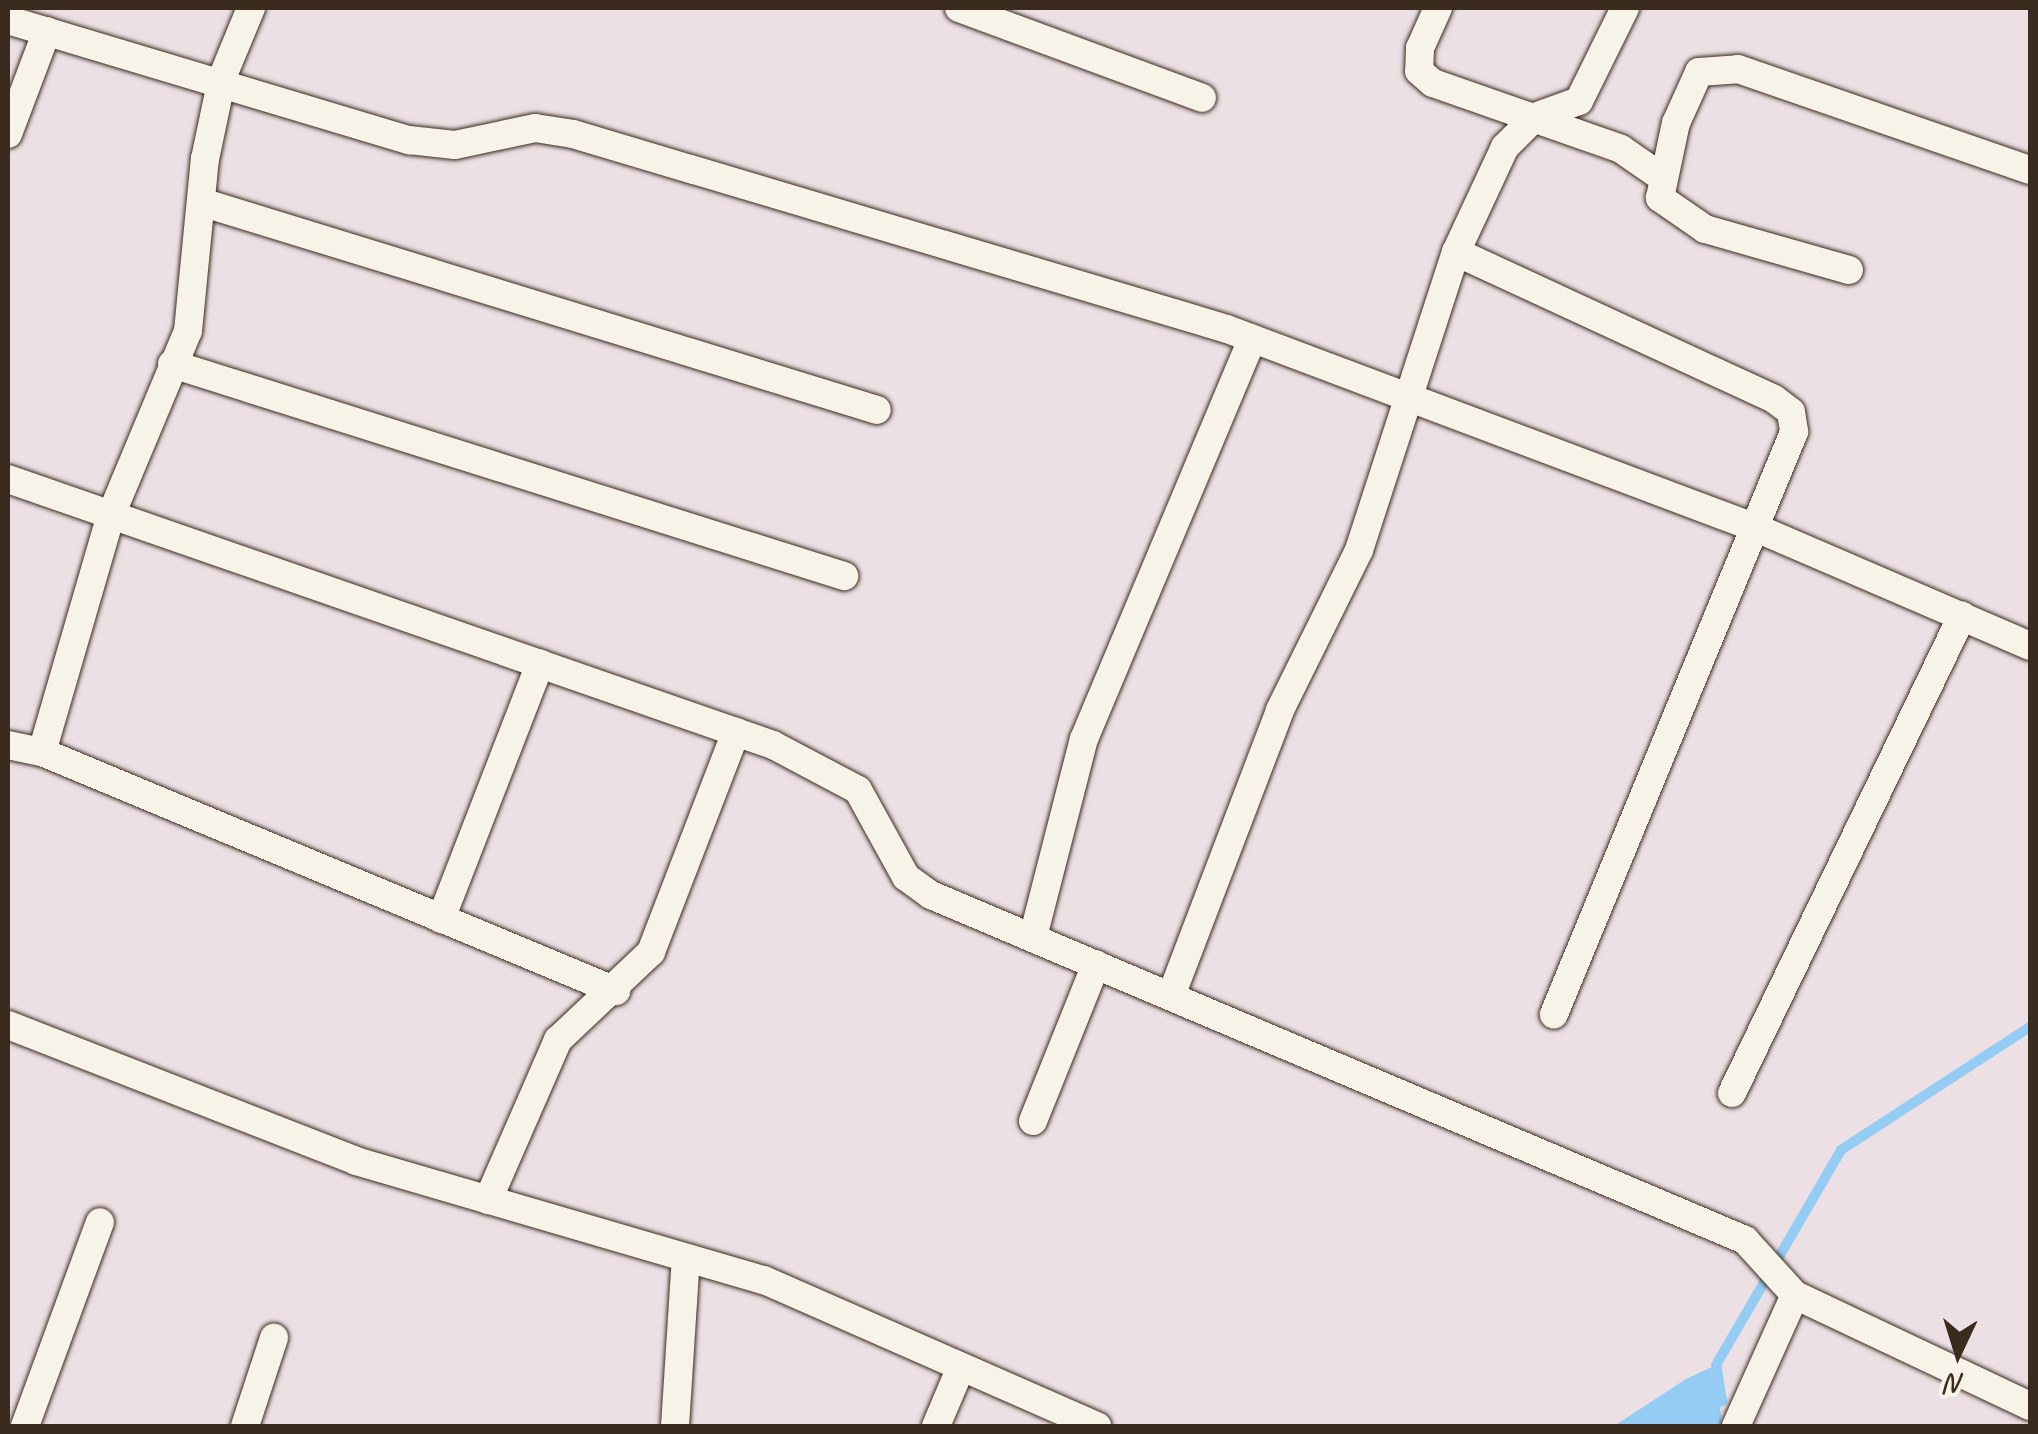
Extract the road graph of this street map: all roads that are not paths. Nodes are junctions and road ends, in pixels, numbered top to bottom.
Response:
1 (251, 8) edge
2 (959, 8) edge
3 (1438, 8) edge
4 (1625, 8) edge
5 (1018, 18) edge
6 (8, 20) edge
7 (47, 31) junction
8 (222, 78) junction
9 (1202, 98) dead end
10 (1535, 117) junction
11 (8, 134) edge
12 (2030, 170) edge
13 (1660, 176) junction
14 (201, 202) junction
15 (1456, 252) junction
16 (1849, 270) dead end
17 (1252, 339) junction
18 (172, 364) junction
19 (1408, 400) junction
20 (878, 410) dead end
21 (8, 479) edge
22 (111, 515) junction
23 (1756, 528) junction
24 (844, 576) dead end
25 (1962, 616) junction
26 (2030, 646) edge
27 (540, 664) junction
28 (736, 732) junction
29 (8, 746) edge
30 (42, 752) junction
31 (441, 918) junction
32 (1033, 938) junction
33 (1096, 964) junction
34 (616, 991) junction
35 (1171, 996) junction
36 (1554, 1014) dead end
37 (8, 1024) edge
38 (1732, 1093) dead end
39 (1033, 1121) dead end
40 (488, 1200) junction
41 (100, 1222) dead end
42 (686, 1258) junction
43 (1788, 1289) junction
44 (274, 1338) dead end
45 (961, 1367) junction
46 (2030, 1406) edge
47 (25, 1426) edge
48 (245, 1426) edge
49 (675, 1426) edge
50 (936, 1426) edge
51 (1098, 1426) edge
52 (1736, 1426) edge

1 - 8 street
2 - 5 street
3 - 10 street
4 - 10 street
5 - 9 street
6 - 7 street
7 - 8 street
7 - 11 street
8 - 14 street
8 - 17 street
10 - 13 street
10 - 15 street
12 - 13 street
13 - 16 street
14 - 18 street
14 - 20 street
15 - 19 street
15 - 23 street
17 - 19 street
17 - 32 street
18 - 22 street
18 - 24 street
19 - 23 street
19 - 35 street
21 - 22 street
22 - 27 street
22 - 30 street
23 - 25 street
23 - 36 street
25 - 26 street
25 - 38 street
27 - 28 street
27 - 31 street
28 - 32 street
28 - 34 street
29 - 30 street
30 - 31 street
31 - 34 street
32 - 33 street
33 - 35 street
33 - 39 street
34 - 40 street
35 - 43 street
37 - 40 street
40 - 42 street
41 - 47 street
42 - 45 street
42 - 49 street
43 - 46 street
43 - 52 street
44 - 48 street
45 - 50 street
45 - 51 street

